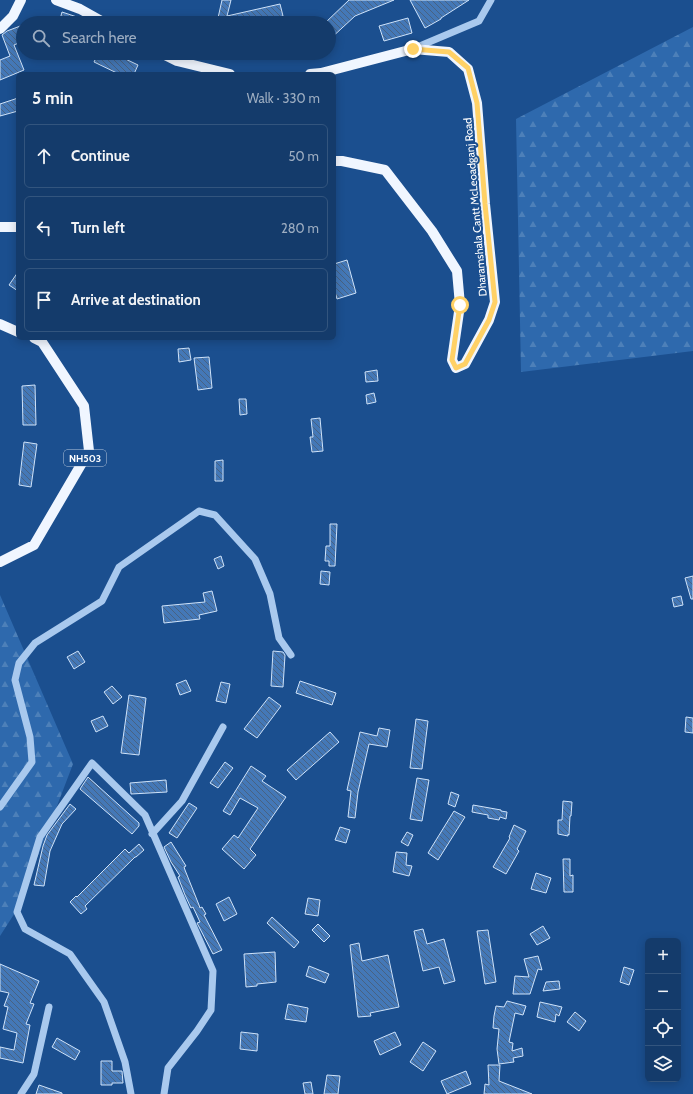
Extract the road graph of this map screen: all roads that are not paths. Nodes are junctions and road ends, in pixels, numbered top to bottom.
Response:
1 (21, 0) edge
2 (56, 0) edge
3 (491, 0) edge
4 (92, 16) edge
5 (0, 29) edge
6 (413, 49) junction
7 (175, 60) edge
8 (222, 72) edge
9 (325, 72) edge
10 (336, 161) edge
11 (0, 227) edge
12 (16, 227) edge
13 (0, 324) edge
14 (16, 331) edge
15 (38, 340) edge
16 (0, 562) edge
17 (291, 655) dead end
18 (223, 727) dead end
19 (0, 807) edge
20 (152, 834) junction
21 (49, 1007) dead end
22 (21, 1094) edge
23 (131, 1094) edge
24 (164, 1094) edge

1 - 5 main road
2 - 4 main road
3 - 6 street
6 - 9 main road, Dharamshala Cantt McLeoadganj Road
6 - 10 main road, Dharamshala Cantt McLeoadganj Road
7 - 8 main road
11 - 12 main road
13 - 14 main road
15 - 16 main road, NH503
17 - 19 street
18 - 20 street
20 - 23 street
20 - 24 street
21 - 22 street

